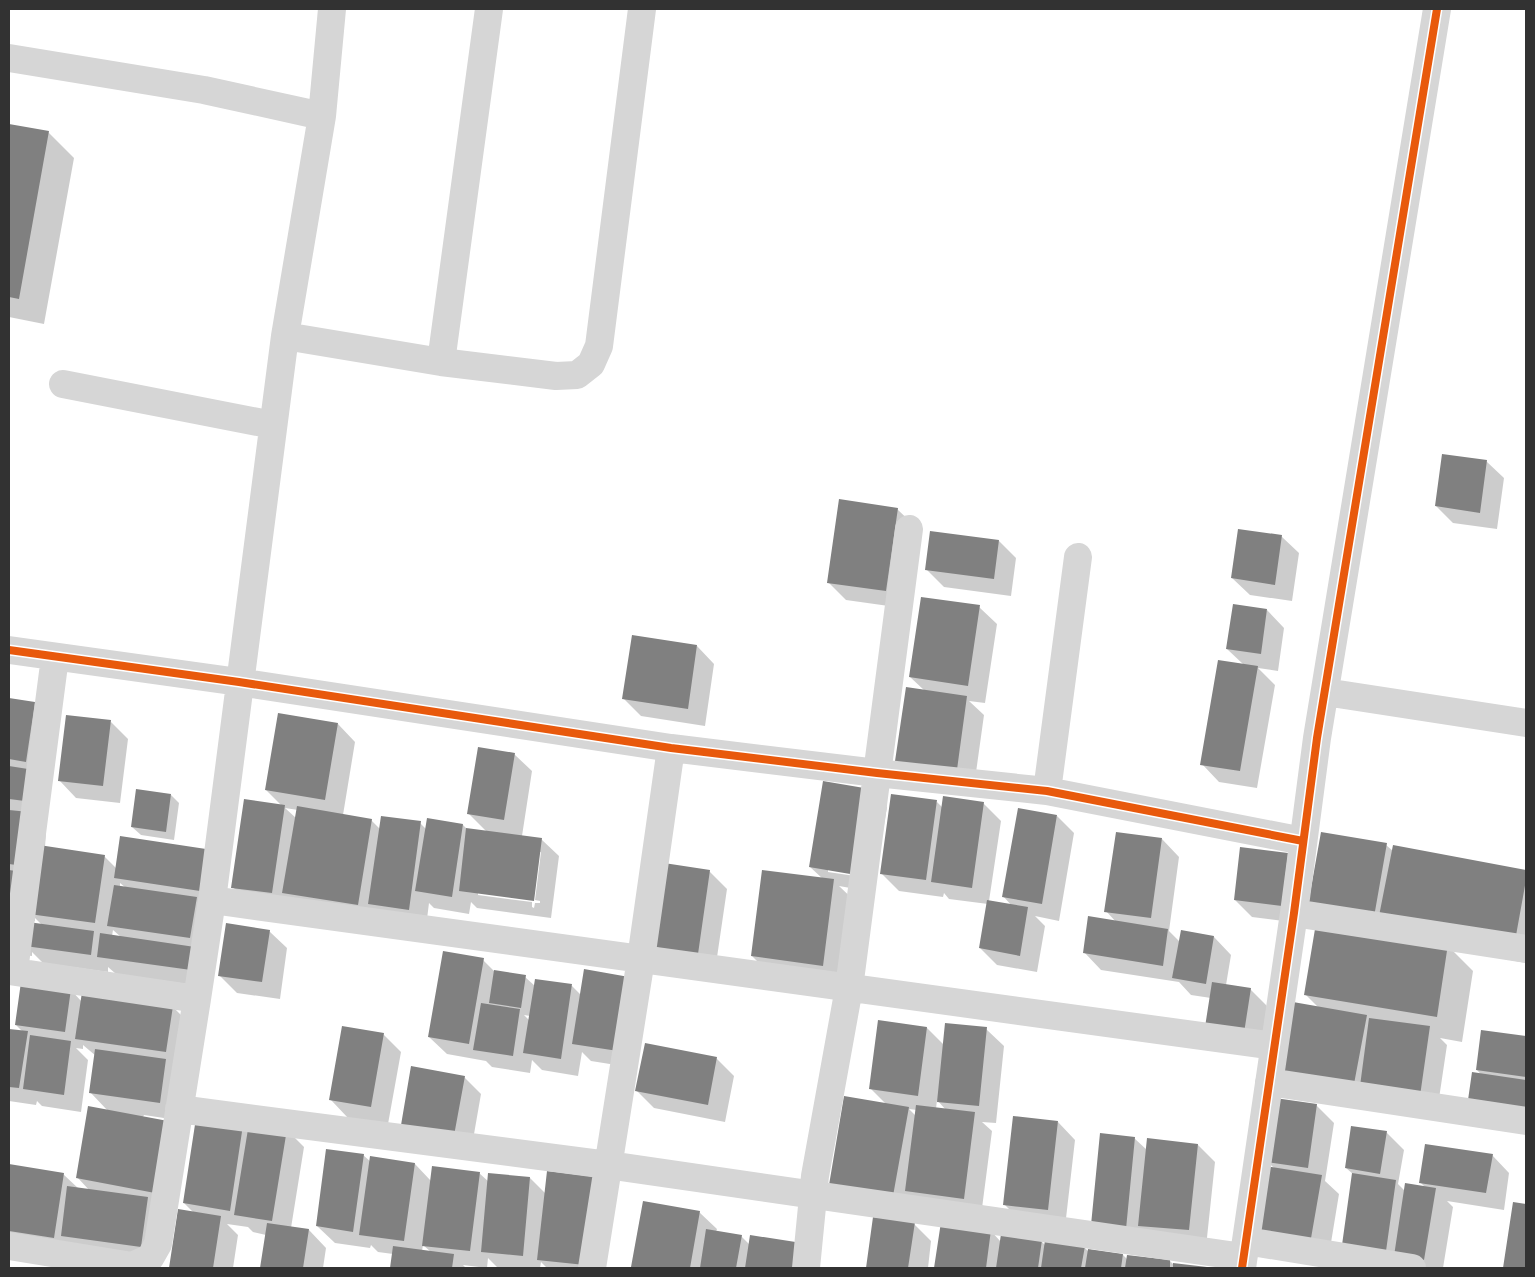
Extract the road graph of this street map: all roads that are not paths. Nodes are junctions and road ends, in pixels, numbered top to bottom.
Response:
1 (332, 9) edge
2 (489, 9) edge
3 (642, 9) edge
4 (1437, 9) edge
5 (9, 58) edge
6 (322, 116) junction
7 (285, 336) junction
8 (441, 362) junction
9 (63, 384) dead end
10 (273, 425) junction
11 (909, 529) dead end
12 (1078, 558) dead end
13 (9, 650) edge
14 (56, 657) junction
15 (239, 682) junction
16 (1325, 692) junction
17 (1526, 723) edge
18 (672, 748) junction
19 (877, 773) junction
20 (1047, 791) junction
21 (1303, 842) junction
22 (212, 900) junction
23 (1294, 914) junction
24 (1526, 949) edge
25 (641, 959) junction
26 (11, 971) edge
27 (849, 988) junction
28 (197, 999) junction
29 (1274, 1046) junction
30 (1269, 1082) junction
31 (179, 1109) junction
32 (1526, 1121) edge
33 (608, 1165) junction
34 (813, 1195) junction
35 (9, 1246) edge
36 (1244, 1255) edge
37 (592, 1268) edge
38 (806, 1268) edge
39 (1412, 1268) edge

1 - 6 street
2 - 8 street
3 - 8 street
4 - 16 street
5 - 6 street
6 - 7 street
7 - 8 street
7 - 10 street
9 - 10 street
10 - 15 street
11 - 19 street
12 - 20 street
13 - 14 street
14 - 15 street
14 - 26 street
15 - 18 street
15 - 22 street
16 - 17 street
16 - 21 street
18 - 19 street
18 - 25 street
19 - 20 street
19 - 27 street
20 - 21 street
21 - 23 street
22 - 25 street
22 - 28 street
23 - 24 street
23 - 29 street
25 - 27 street
25 - 33 street
26 - 28 street
27 - 29 street
27 - 34 street
28 - 31 street
29 - 30 street
30 - 32 street
30 - 36 street
31 - 33 street
31 - 35 street
33 - 34 street
33 - 37 street
34 - 36 street
34 - 38 street
36 - 39 street

